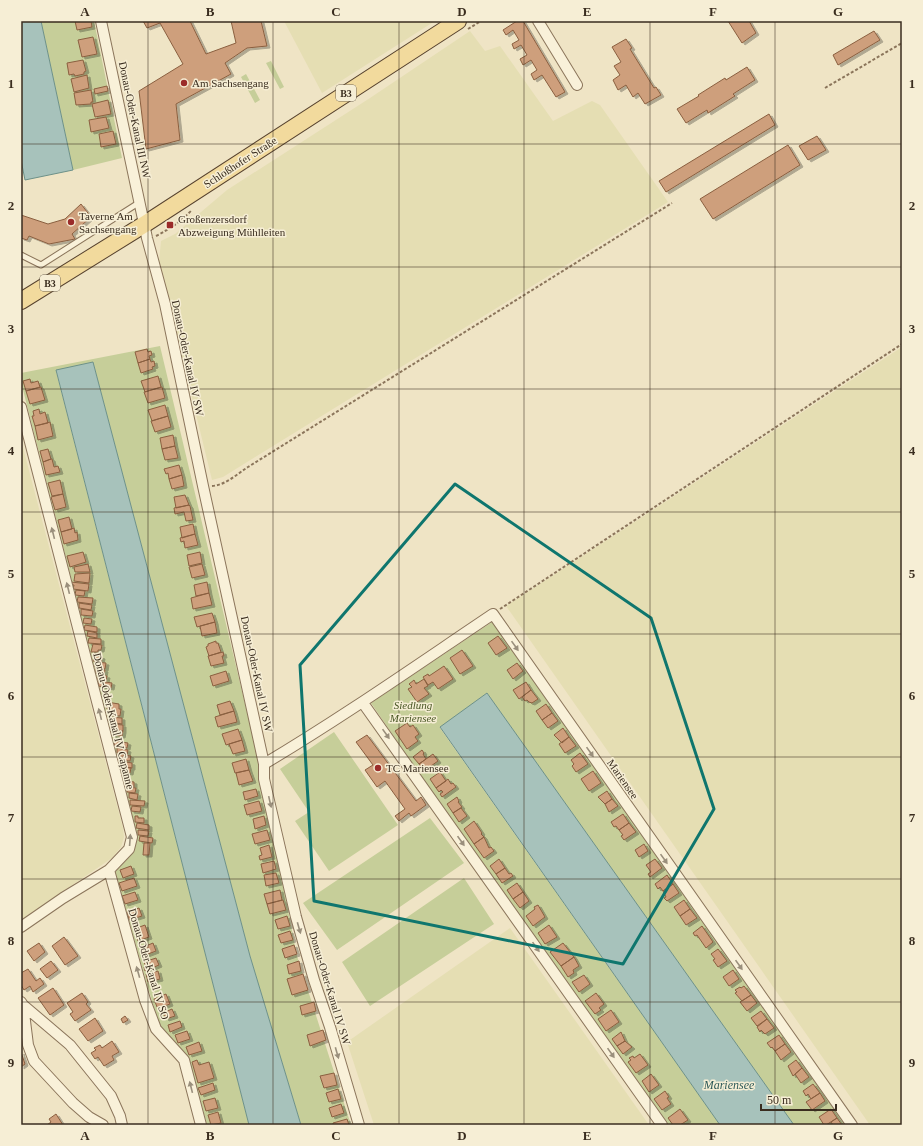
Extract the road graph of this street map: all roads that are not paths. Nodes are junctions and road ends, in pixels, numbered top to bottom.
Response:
1 (101, 21) edge
2 (458, 21) edge
3 (538, 21) edge
4 (577, 84) dead end
5 (140, 202) junction
6 (145, 224) junction
7 (21, 255) edge
8 (21, 301) edge
9 (21, 407) edge
10 (363, 703) junction
11 (264, 764) junction
12 (109, 870) junction
13 (21, 927) edge
14 (22, 1004) edge
15 (103, 1125) edge
16 (122, 1125) edge
17 (201, 1125) edge
18 (359, 1125) edge
19 (662, 1125) edge
20 (852, 1125) edge

1 - 5 street, Donau-Oder-Kanal III NW
2 - 6 main road, Schloßhofer Straße / B3
3 - 4 street
5 - 6 street, Donau-Oder-Kanal III NW
5 - 7 lane
6 - 8 main road, Schloßhofer Straße / B3
6 - 11 street, Donau-Oder-Kanal IV SW
12 -> 9 street, Donau-Oder-Kanal IV Capanne
10 - 11 street
10 -> 19 street
10 -> 20 street, Mariensee
11 -> 18 street, Donau-Oder-Kanal IV SW
12 - 13 street, Donau-Oder-Kanal IV Capanne
17 -> 12 street, Donau-Oder-Kanal IV SO
14 - 15 street
14 - 16 street

